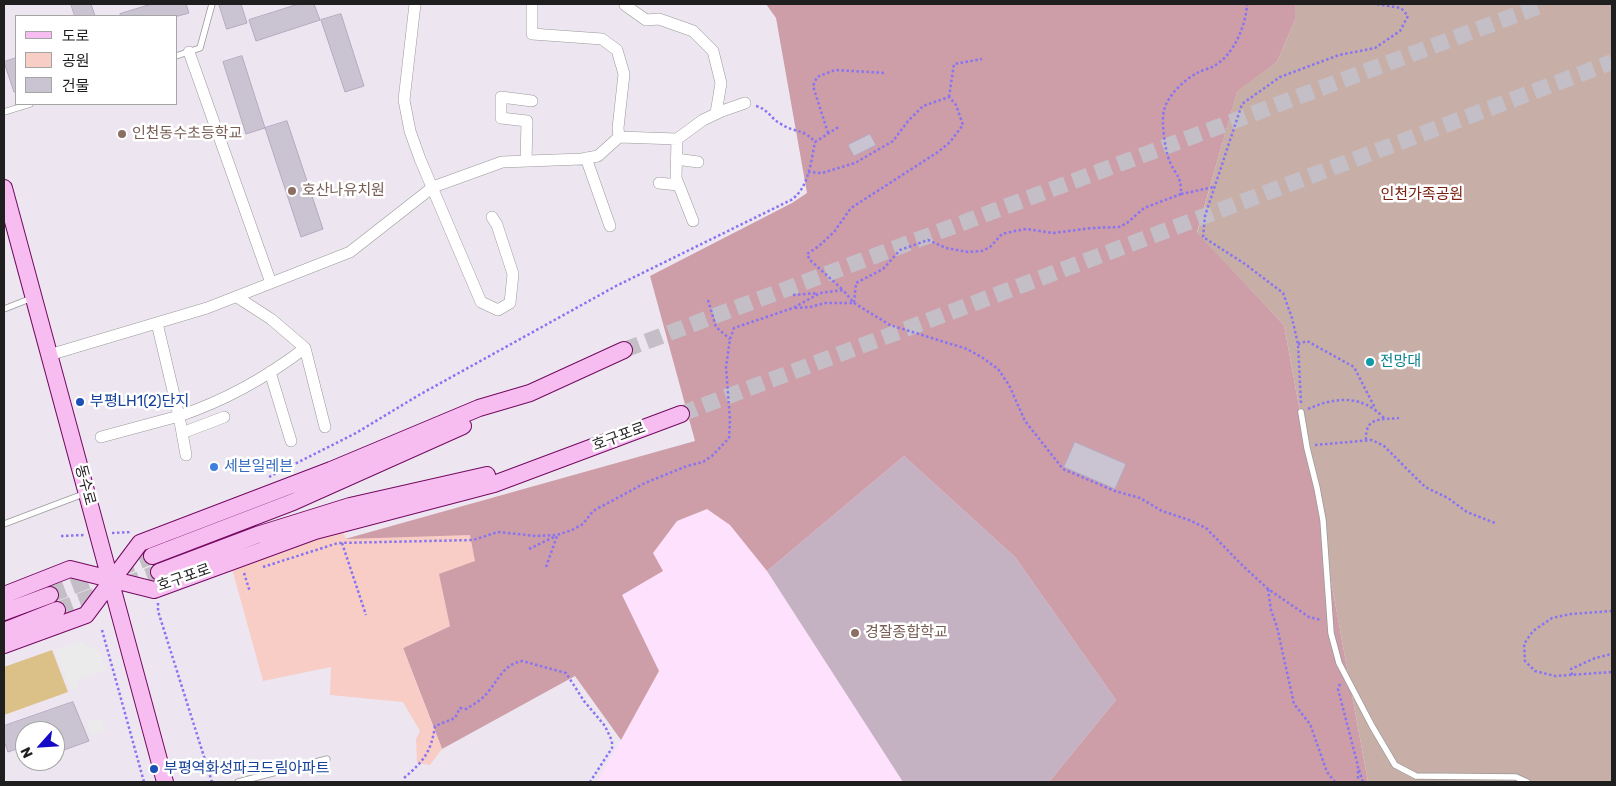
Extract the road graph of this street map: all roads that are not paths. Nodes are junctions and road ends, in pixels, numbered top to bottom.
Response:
1 (212, 4) edge
2 (415, 4) edge
3 (626, 4) edge
4 (532, 6) dead end
5 (189, 52) junction
6 (178, 55) edge
7 (532, 101) dead end
8 (745, 103) road end
9 (27, 105) edge
10 (4, 112) edge
11 (716, 113) junction
12 (619, 137) junction
13 (677, 139) junction
14 (586, 158) junction
15 (676, 159) junction
16 (526, 161) junction
17 (698, 162) dead end
18 (659, 183) dead end
19 (678, 185) junction
20 (433, 187) junction
21 (4, 188) edge
22 (492, 217) dead end
23 (693, 221) dead end
24 (610, 226) dead end
25 (271, 283) junction
26 (237, 297) junction
27 (34, 298) junction
28 (4, 309) edge
29 (157, 323) junction
30 (305, 348) junction
31 (624, 350) tunnel mouth
32 (49, 355) junction
33 (270, 372) junction
34 (530, 393) junction
35 (1302, 412) road end
36 (681, 414) tunnel mouth
37 (179, 416) junction
38 (224, 417) dead end
39 (325, 427) dead end
40 (182, 434) junction
41 (101, 437) dead end
42 (291, 441) dead end
43 (186, 455) dead end
44 (557, 460) junction
45 (87, 492) junction
46 (4, 524) edge
47 (152, 556) tunnel mouth
48 (159, 572) tunnel mouth
49 (111, 580) junction
50 (4, 595) edge
51 (50, 595) tunnel mouth
52 (57, 610) tunnel mouth
53 (4, 612) edge
54 (4, 631) edge
55 (4, 645) edge
56 (326, 759) dead end
57 (165, 782) edge
58 (238, 782) edge
59 (1527, 782) edge

1 - 5 lane
2 - 20 street
3 - 11 street
4 - 12 street
5 - 6 lane
5 - 25 street
7 - 16 street
8 - 11 street
9 - 10 lane
11 - 13 street
12 - 13 street
12 - 14 street
13 - 15 street
14 - 16 street
14 - 24 street
15 - 17 street
15 - 19 street
16 - 20 street
18 - 19 street
19 - 23 street
20 - 22 street
20 - 25 street
21 - 27 main road, 동수로
25 - 26 street
26 - 29 street
26 - 30 street
27 - 28 lane
27 - 32 main road, 동수로
29 - 32 street
29 - 37 street
30 - 33 street
30 - 39 street
31 - 34 main road, 호구포로
32 - 45 main road, 동수로
33 - 37 street
33 - 42 street
34 - 47 main road, 호구포로
34 - 49 main road, 호구포로
35 - 59 lane
36 - 44 main road, 호구포로
37 - 40 street
37 - 41 street
38 - 40 street
40 - 43 street
44 - 48 main road, 호구포로
44 - 49 main road, 호구포로
45 - 46 lane
45 - 49 main road, 동수로
49 - 50 main road
49 - 55 main road
49 - 57 main road, 동수로
51 - 53 main road
52 - 54 main road
56 - 58 lane

